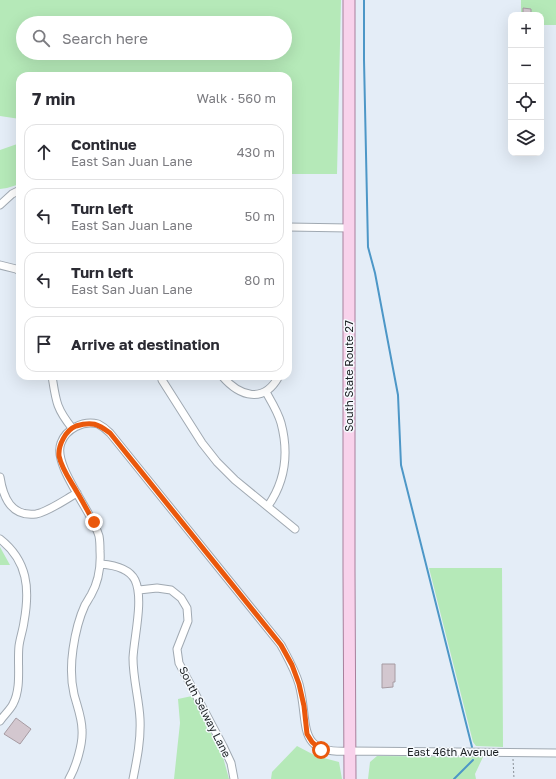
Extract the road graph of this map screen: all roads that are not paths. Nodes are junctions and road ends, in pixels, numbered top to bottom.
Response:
1 (349, 0) edge
2 (16, 192) edge
3 (0, 205) edge
4 (292, 227) edge
5 (349, 228) junction
6 (0, 265) edge
7 (16, 269) edge
8 (53, 380) edge
9 (162, 380) dead end
10 (226, 380) edge
11 (278, 380) edge
12 (266, 392) junction
13 (72, 428) junction
14 (0, 477) edge
15 (78, 492) junction
16 (268, 506) junction
17 (295, 529) dead end
18 (0, 539) edge
19 (101, 564) junction
20 (139, 590) junction
21 (0, 720) edge
22 (351, 751) junction
23 (556, 753) edge
24 (69, 779) edge
25 (133, 779) edge
26 (234, 779) edge
27 (350, 779) edge

1 - 5 main road, South State Route 27
2 - 3 street
4 - 5 street
5 - 22 main road, South State Route 27
6 - 7 street
8 - 13 street
9 - 16 street
10 - 12 street
11 - 12 street
12 - 16 street
13 - 15 street
13 - 22 street, East 46th Avenue
14 - 15 street
15 - 19 street
16 - 17 street
18 - 21 street
19 - 20 street
19 - 24 street
20 - 25 street
20 - 26 street, South Selway Lane
22 - 23 street, East 46th Avenue
22 - 27 main road, South State Route 27

